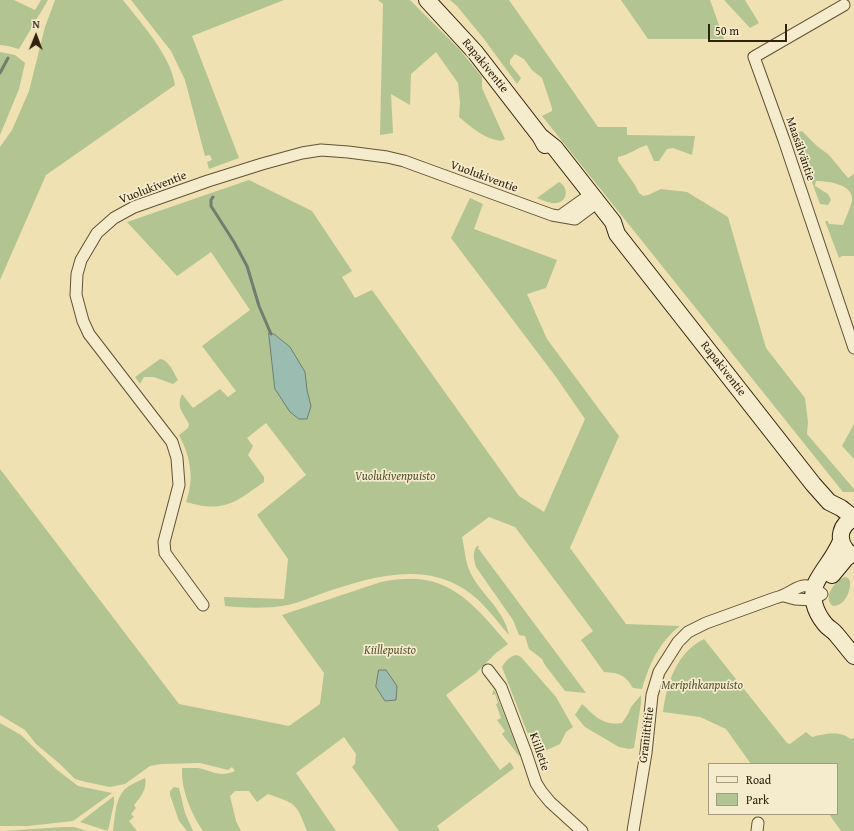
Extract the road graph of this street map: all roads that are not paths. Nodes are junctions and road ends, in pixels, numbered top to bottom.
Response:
1 (427, 0) edge
2 (844, 5) dead end
3 (590, 201) junction
4 (854, 348) edge
5 (829, 502) junction
6 (854, 519) edge
7 (841, 536) junction
8 (853, 554) edge
9 (816, 594) junction
10 (203, 605) dead end
11 (854, 656) edge
12 (488, 670) dead end
13 (582, 831) edge
14 (633, 831) edge

1 - 3 main road, Rapakiventie
2 - 4 street, Maasälväntie
3 - 5 main road, Rapakiventie
3 - 10 street, Vuolukiventie
5 - 6 main road, Rapakiventie
5 - 7 main road, Rapakiventie
6 - 7 main road
7 - 8 main road, Rapakiventie
7 - 9 main road
8 - 9 main road
9 - 11 main road
9 - 14 street, Graniittitie
12 - 13 street, Kiilletie

